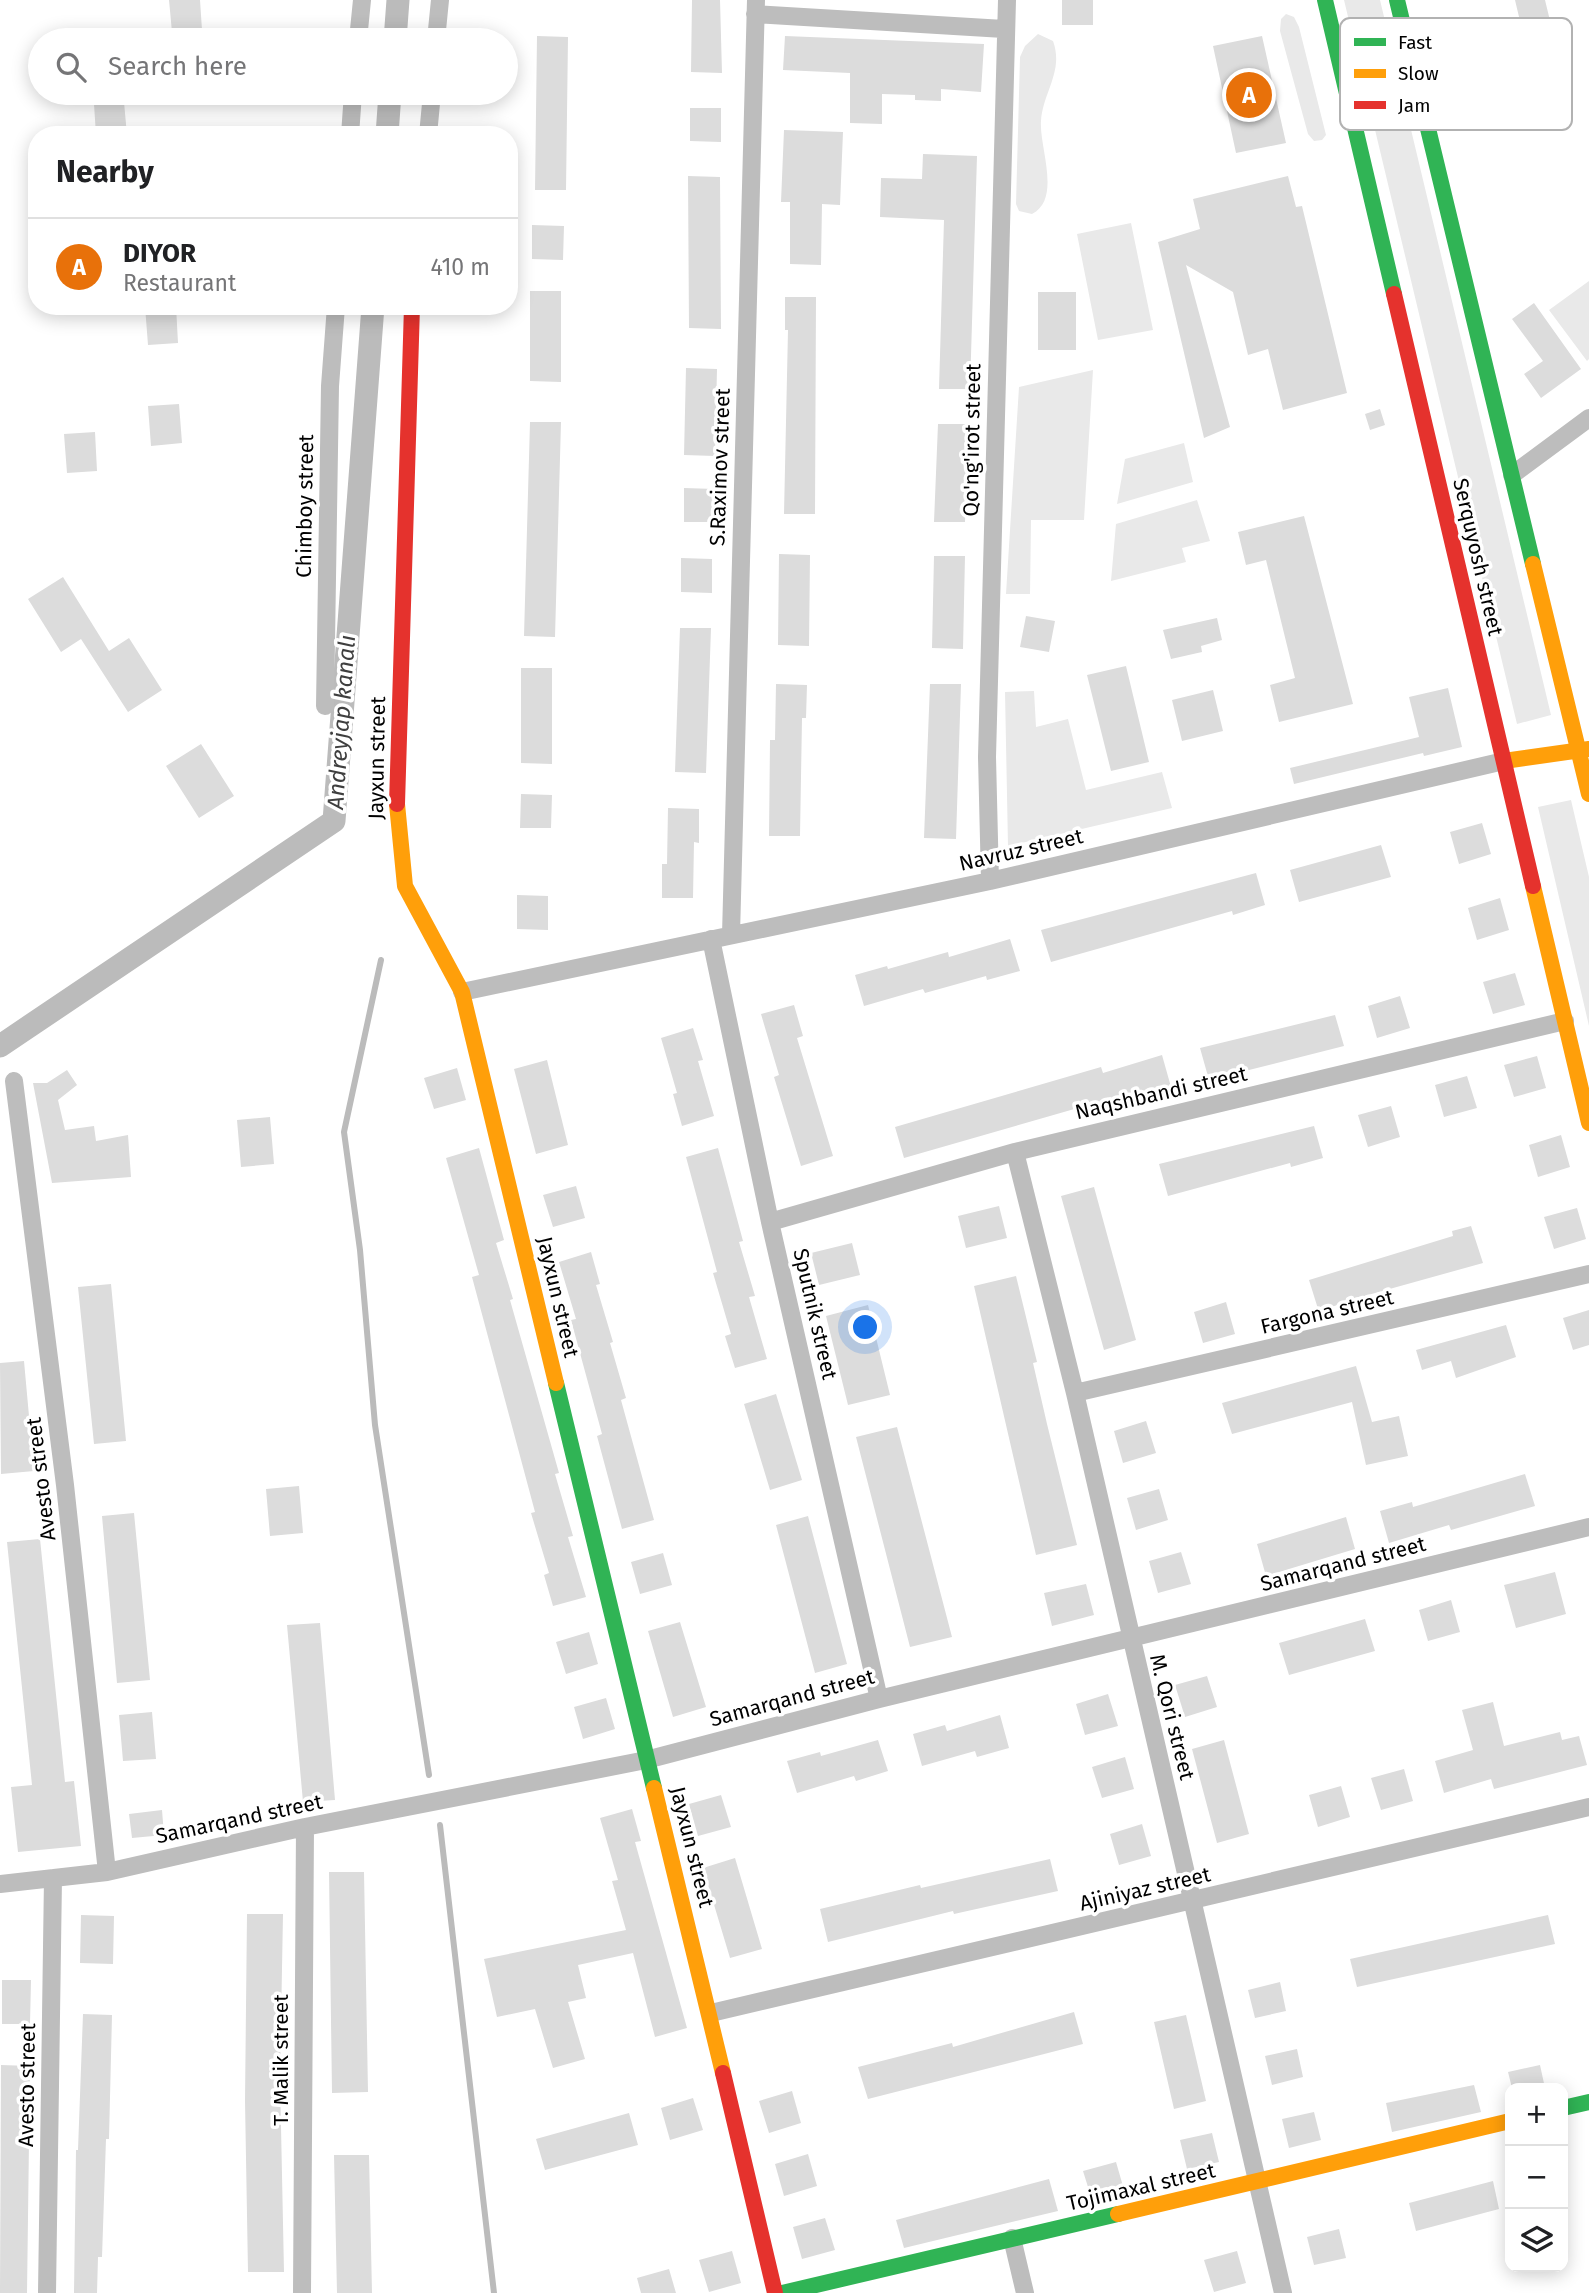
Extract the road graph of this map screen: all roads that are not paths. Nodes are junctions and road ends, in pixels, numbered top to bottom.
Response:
1 (362, 0) edge
2 (440, 0) edge
3 (1007, 0) edge
4 (1325, 0) edge
5 (1397, 0) edge
6 (755, 7) edge
7 (1401, 18) edge
8 (359, 28) edge
9 (437, 28) edge
10 (1004, 29) junction
11 (1340, 64) edge
12 (353, 105) edge
13 (431, 105) edge
14 (351, 126) edge
15 (429, 126) edge
16 (1356, 130) edge
17 (1428, 130) edge
18 (335, 315) edge
19 (412, 315) edge
20 (1589, 418) edge
21 (1512, 475) junction
22 (325, 706) dead end
23 (1584, 750) edge
24 (1504, 761) junction
25 (1589, 794) edge
26 (990, 881) junction
27 (731, 935) junction
28 (711, 939) junction
29 (462, 992) junction
30 (1565, 1021) junction
31 (14, 1081) dead end
32 (1589, 1123) edge
33 (1015, 1152) junction
34 (770, 1222) junction
35 (1589, 1274) edge
36 (1074, 1393) junction
37 (1589, 1527) edge
38 (1130, 1640) junction
39 (879, 1699) junction
40 (646, 1760) junction
41 (1589, 1807) edge
42 (305, 1827) junction
43 (107, 1872) junction
44 (53, 1878) junction
45 (0, 1884) edge
46 (1194, 1902) junction
47 (711, 2013) junction
48 (1589, 2102) edge
49 (1568, 2107) edge
50 (1505, 2122) edge
51 (1257, 2182) junction
52 (1012, 2238) junction
53 (47, 2293) edge
54 (302, 2293) edge
55 (775, 2293) edge
56 (782, 2293) edge
57 (1025, 2293) edge
58 (1283, 2293) edge

1 - 8 street
2 - 9 street
3 - 10 street, Qo'ng'irot street
4 - 11 street, Serquyosh street
5 - 7 street
6 - 10 street
6 - 27 street, S.Raximov street
10 - 26 street, Qo'ng'irot street
12 - 14 street
13 - 15 street
16 - 24 street, Serquyosh street
17 - 21 street
18 - 22 street, Chimboy street
19 - 29 street, Jayxun street
20 - 21 street
21 - 23 street
23 - 24 street, Navruz street
23 - 25 street
24 - 26 street, Navruz street
24 - 30 street, Serquyosh street
26 - 27 street, Navruz street
27 - 28 street, Navruz street
28 - 29 street, Navruz street
28 - 34 street, Sputnik street
29 - 40 street, Jayxun street
30 - 32 street, Serquyosh street
30 - 33 street, Naqshbandi street
31 - 43 street, Avesto street
33 - 34 street, Naqshbandi street
33 - 36 street, M. Qori street
34 - 39 street, Sputnik street
35 - 36 street, Fargona street
36 - 38 street, M. Qori street
37 - 38 street, Samarqand street
38 - 39 street, Samarqand street
38 - 46 street, M. Qori street
39 - 40 street, Samarqand street
40 - 42 street, Samarqand street
40 - 47 street, Jayxun street
41 - 46 street, Ajiniyaz street
42 - 43 street, Samarqand street
42 - 54 street, T. Malik street
43 - 44 street, Samarqand street
44 - 45 street, Samarqand street
44 - 53 street, Avesto street
46 - 47 street, Ajiniyaz street
46 - 51 street, M. Qori street
47 - 55 street, Jayxun street
48 - 49 street
50 - 51 street, Tojimaxal street
51 - 52 street, Tojimaxal street
51 - 58 street, M. Qori street
52 - 56 street, Tojimaxal street
52 - 57 street

